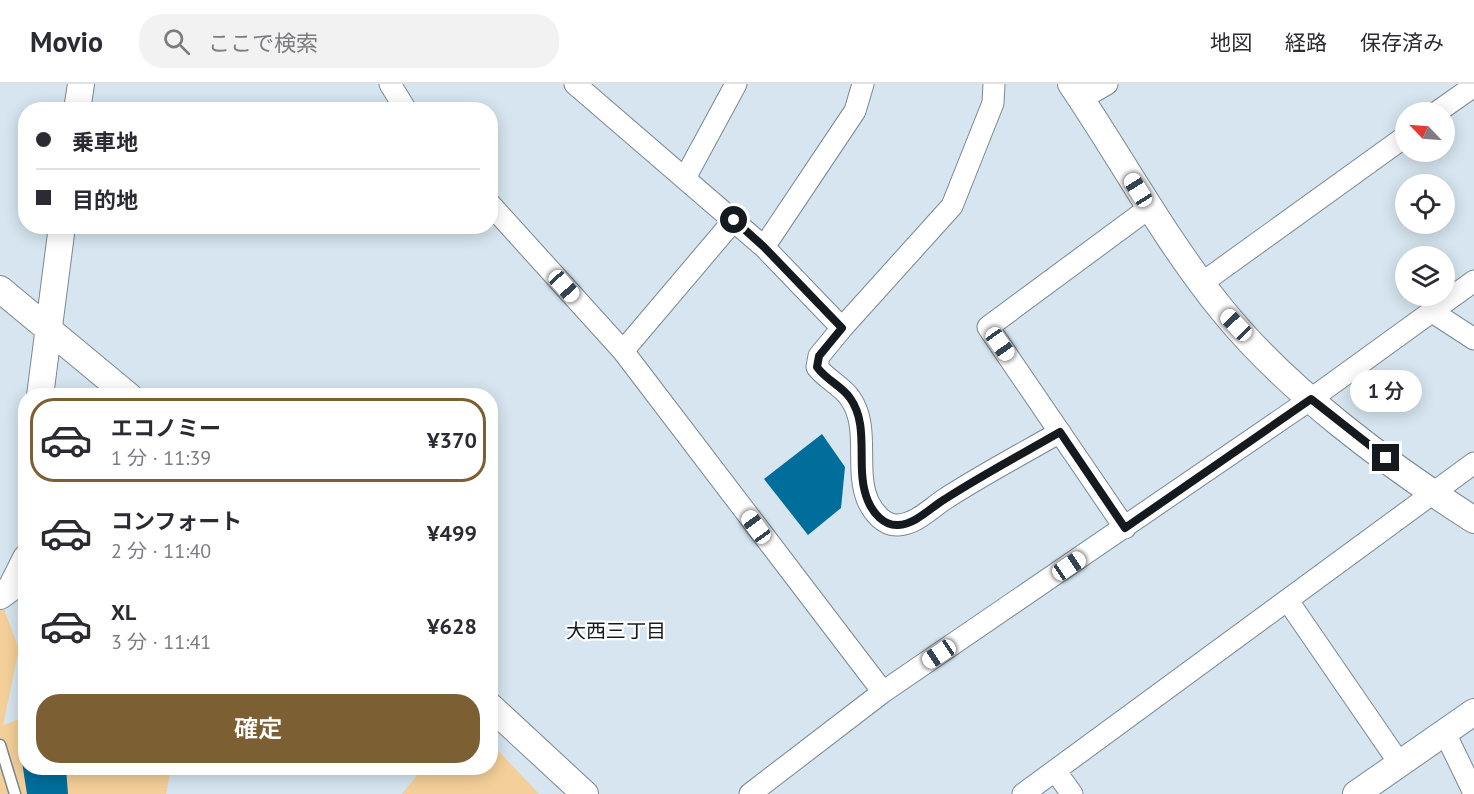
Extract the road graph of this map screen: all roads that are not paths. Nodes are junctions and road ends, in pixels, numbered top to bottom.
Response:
1 (81, 84) edge
2 (390, 84) edge
3 (575, 84) edge
4 (736, 84) edge
5 (863, 84) edge
6 (994, 84) edge
7 (1107, 84) edge
8 (1474, 86) edge
9 (1076, 91) edge
10 (598, 93) edge
11 (78, 102) edge
12 (401, 102) edge
13 (1451, 102) edge
14 (1395, 143) edge
15 (685, 178) junction
16 (1149, 208) junction
17 (498, 213) edge
18 (734, 220) junction
19 (61, 234) edge
20 (764, 247) junction
21 (1474, 281) edge
22 (1202, 283) junction
23 (0, 289) edge
24 (1431, 311) junction
25 (49, 328) junction
26 (842, 328) junction
27 (1474, 339) edge
28 (622, 351) junction
29 (41, 388) edge
30 (120, 388) edge
31 (1311, 399) junction
32 (1060, 432) junction
33 (1474, 463) edge
34 (1433, 494) junction
35 (1474, 520) edge
36 (1125, 528) junction
37 (18, 574) edge
38 (0, 596) edge
39 (1288, 601) junction
40 (883, 692) junction
41 (1474, 712) edge
42 (498, 713) edge
43 (1445, 733) junction
44 (0, 745) edge
45 (1400, 764) junction
46 (1056, 772) junction
47 (1473, 786) edge
48 (15, 794) edge
49 (585, 794) edge
50 (750, 794) edge
51 (1023, 794) edge
52 (1072, 794) edge
53 (1356, 794) edge

1 - 11 street
2 - 12 street
3 - 10 street
4 - 15 street
5 - 20 street
6 - 26 street
7 - 9 street
8 - 13 street
9 - 16 street
10 - 15 street
14 - 22 street
15 - 18 street
16 - 22 street
16 - 32 street
17 - 28 street
18 - 20 street
18 - 28 street
19 - 25 street
20 - 26 street
21 - 24 street
22 - 31 street
23 - 25 street
24 - 27 street
24 - 31 street
25 - 29 street
25 - 30 street
26 - 32 street
28 - 40 street
31 - 34 street
31 - 36 street
32 - 36 street
33 - 34 street
34 - 35 street
34 - 39 street
36 - 40 street
37 - 38 street
39 - 45 street
39 - 46 street
40 - 50 street
41 - 43 street
42 - 49 street
43 - 45 street
43 - 47 street
44 - 48 lane
45 - 53 street
46 - 51 street
46 - 52 street

